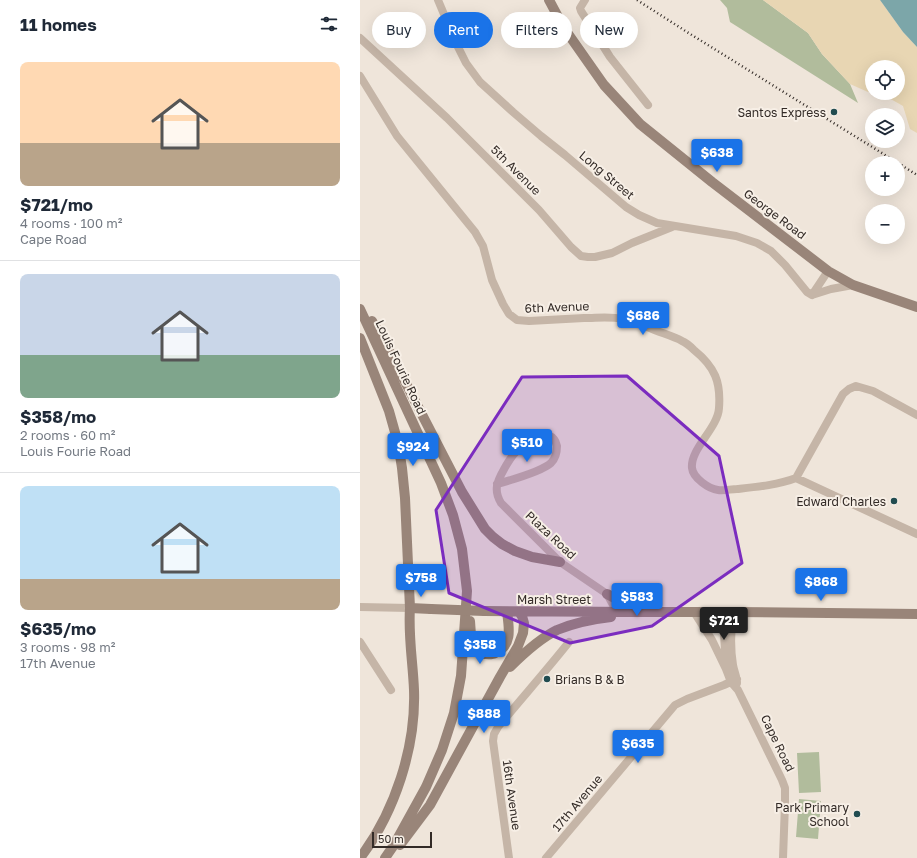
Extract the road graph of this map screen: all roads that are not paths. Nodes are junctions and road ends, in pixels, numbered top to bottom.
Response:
1 (438, 0) edge
2 (549, 0) edge
3 (586, 0) edge
4 (360, 38) edge
5 (360, 76) edge
6 (648, 105) dead end
7 (673, 226) junction
8 (828, 271) junction
9 (853, 285) junction
10 (812, 295) junction
11 (360, 302) edge
12 (917, 307) edge
13 (360, 309) edge
14 (360, 338) edge
15 (917, 415) edge
16 (796, 478) junction
17 (497, 484) junction
18 (917, 534) edge
19 (560, 562) junction
20 (467, 591) junction
21 (607, 594) junction
22 (360, 607) edge
23 (410, 608) junction
24 (507, 612) junction
25 (519, 612) junction
26 (617, 612) junction
27 (640, 612) junction
28 (676, 612) junction
29 (694, 612) junction
30 (728, 612) junction
31 (917, 614) edge
32 (360, 642) edge
33 (569, 642) dead end
34 (726, 669) junction
35 (500, 677) junction
36 (734, 680) junction
37 (391, 690) dead end
38 (360, 858) edge
39 (383, 858) edge
40 (391, 858) edge
41 (509, 858) edge
42 (546, 858) edge
43 (783, 858) edge

1 - 7 street, Long Street
2 - 8 main road, George Road
3 - 6 street
4 - 7 street, 5th Avenue
5 - 16 street, 6th Avenue
7 - 10 street, Long Street
8 - 9 main road, George Road
8 - 10 street
9 - 10 street
9 - 12 main road, George Road
11 - 19 main road
13 - 20 main road, Louis Fourie Road
14 - 23 main road
15 - 16 street
16 - 18 street
17 - 17 street
17 - 19 street, Plaza Road
19 - 21 street, Plaza Road
20 - 24 main road
20 - 39 main road, Louis Fourie Road
21 - 26 street, Plaza Road
21 - 28 main road
22 - 23 street, Marsh Street
23 - 24 main road, Marsh Street, bridge
23 - 38 main road
24 - 25 main road, Marsh Street
25 - 26 main road, Marsh Street
25 - 35 main road
26 - 27 main road, Marsh Street
27 - 28 main road, Marsh Street
27 - 35 main road
28 - 29 main road, Marsh Street
29 - 30 main road, Marsh Street
29 - 34 street, Cape Road
30 - 31 main road, Marsh Street
30 - 34 street, Cape Road
30 - 36 street, Cape Road
32 - 37 street
33 - 41 street, 16th Avenue
34 - 36 street, Cape Road
35 - 40 main road
36 - 42 street, 17th Avenue
36 - 43 street, Cape Road

